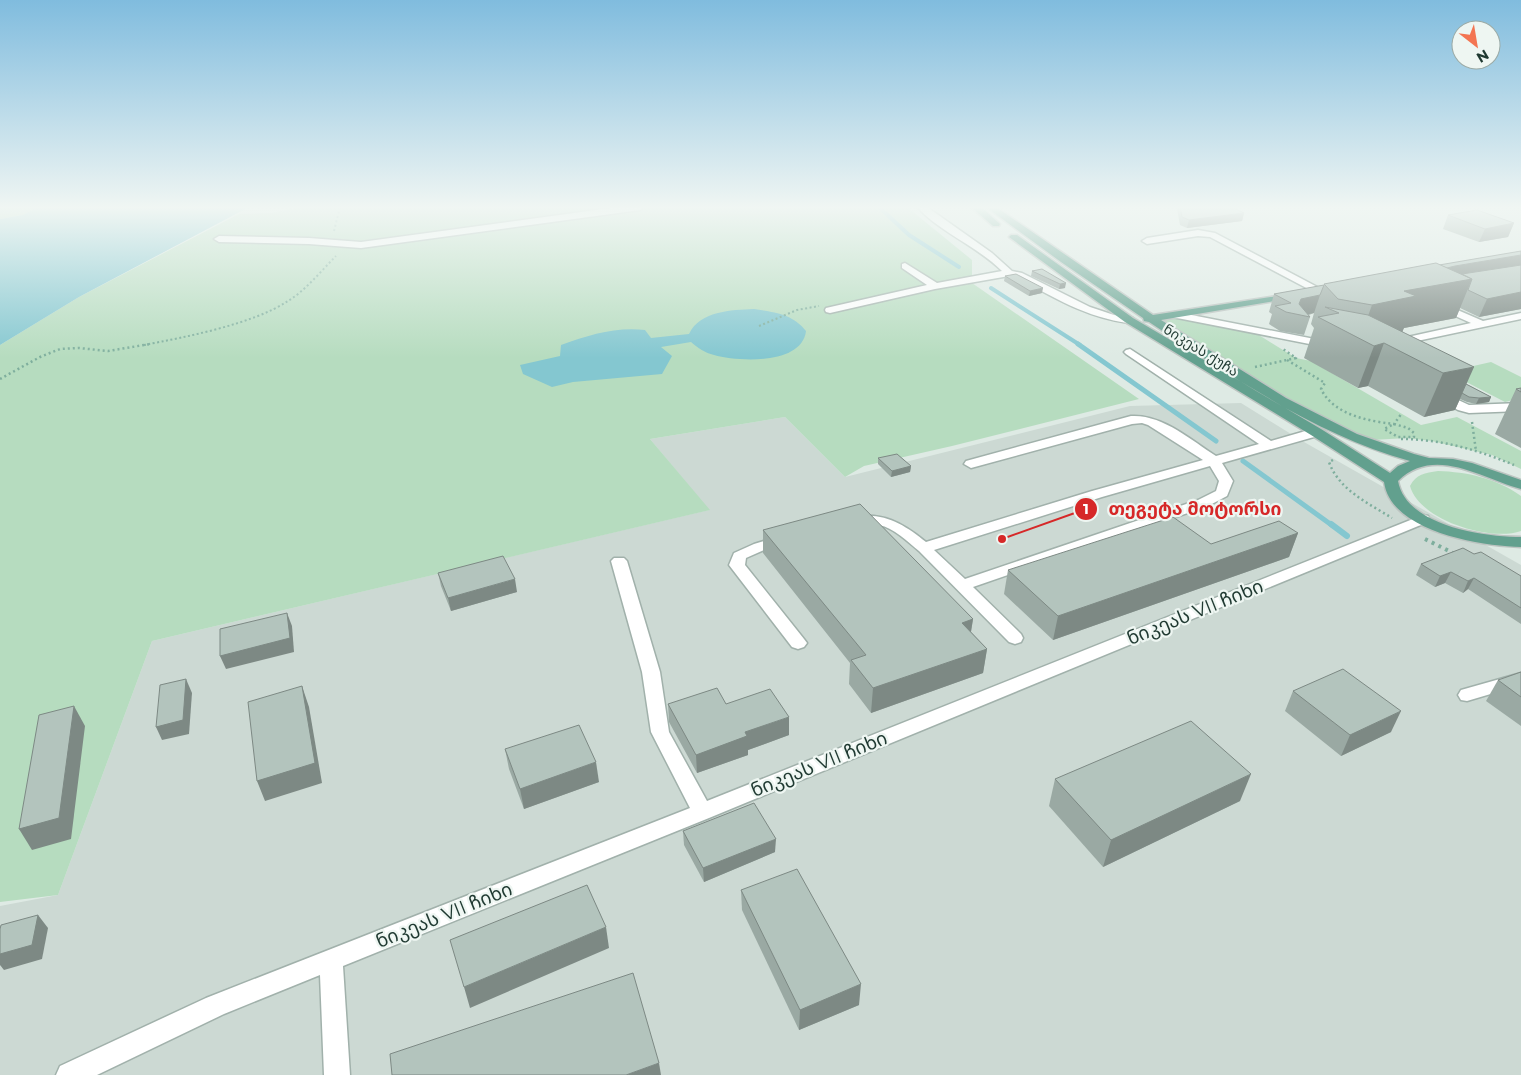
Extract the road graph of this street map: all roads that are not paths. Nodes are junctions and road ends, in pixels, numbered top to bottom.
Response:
1 (993, 257) edge
2 (1040, 257) edge
3 (1058, 257) edge
4 (1257, 257) edge
5 (905, 266) dead end
6 (1009, 274) junction
7 (935, 286) junction
8 (1323, 290) joint
9 (1430, 300) edge
10 (830, 310) road end
11 (1176, 315) junction
12 (1521, 316) edge
13 (1151, 319) junction
14 (1129, 320) junction
15 (1481, 324) junction
16 (1306, 328) edge
17 (1319, 343) junction
18 (1385, 345) edge
19 (1338, 347) edge
20 (1130, 352) dead end
21 (1427, 388) edge
22 (1521, 407) edge
23 (1316, 432) junction
24 (1269, 445) junction
25 (1213, 460) junction
26 (1428, 462) junction
27 (971, 464) dead end
28 (1391, 480) junction
29 (1521, 485) edge
30 (1423, 519) junction
31 (845, 524) edge
32 (797, 536) edge
33 (1514, 542) edge
34 (924, 548) junction
35 (1521, 550) edge
36 (619, 561) dead end
37 (961, 586) junction
38 (1014, 638) dead end
39 (798, 643) dead end
40 (1521, 679) edge
41 (1466, 695) dead end
42 (702, 812) junction
43 (331, 960) junction
44 (69, 1075) edge
45 (337, 1075) edge

1 - 6 street
2 - 14 main road, ნიკეას ქუჩა
3 - 13 main road, ნიკეას ქუჩა
4 - 8 street
5 - 7 street
6 - 7 street
6 - 14 street
7 - 10 street
8 - 11 main road
9 - 15 street
11 - 13 main road
11 - 17 street
12 - 15 street
13 - 14 main road
13 - 26 main road, ნიკეას ქუჩა
14 - 23 main road, ნიკეას ქუჩა
15 - 18 street
16 - 17 street
17 - 19 street
20 - 24 street
21 - 22 street
23 - 24 street
23 - 28 main road, ნიკეას ქუჩა
24 - 25 street
25 - 27 street
25 - 34 street
25 - 37 street
26 - 28 main road, ნიკეას ქუჩა
26 - 29 main road, ნიკეას ქუჩა
28 - 30 main road
30 - 33 main road
30 - 42 street, ნიკეას VII ჩიხი
31 - 34 street
32 - 39 street
33 - 35 main road
34 - 37 street
36 - 42 street
37 - 38 street
40 - 41 street
42 - 43 street, ნიკეას VII ჩიხი
43 - 44 street, ნიკეას VII ჩიხი
43 - 45 street

